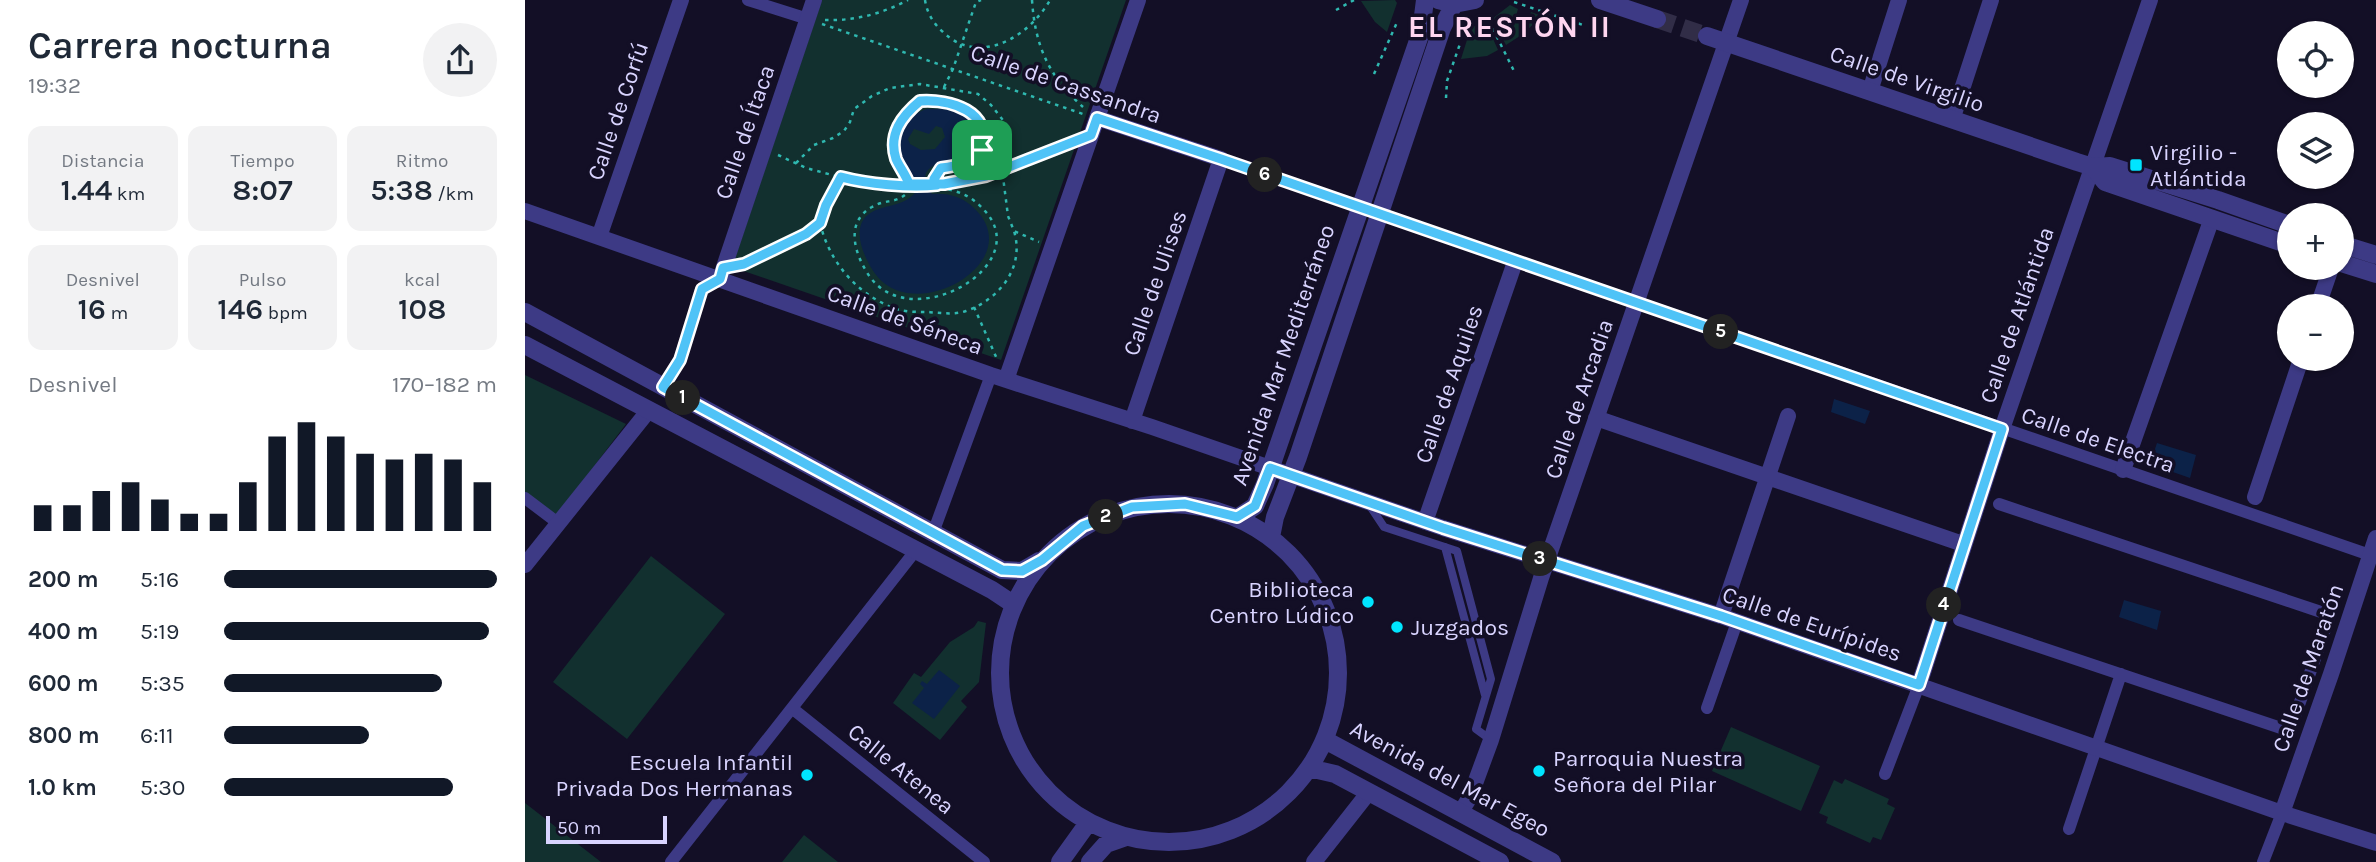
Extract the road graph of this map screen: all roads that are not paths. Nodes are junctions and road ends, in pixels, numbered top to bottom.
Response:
1 (681, 0) edge
2 (748, 0) edge
3 (814, 0) edge
4 (1138, 0) edge
5 (1425, 0) edge
6 (1475, 0) edge
7 (1600, 0) edge
8 (1741, 0) edge
9 (1899, 0) edge
10 (1991, 0) edge
11 (2150, 0) edge
12 (1446, 2) edge
13 (807, 19) junction
14 (1657, 19) tunnel mouth
15 (1707, 36) tunnel mouth
16 (1726, 43) junction
17 (1870, 92) junction
18 (1097, 118) junction
19 (1952, 120) junction
20 (1221, 159) junction
21 (2093, 167) junction
22 (525, 211) edge
23 (1370, 212) junction
24 (2212, 218) junction
25 (2277, 221) edge
26 (599, 237) junction
27 (2277, 241) edge
28 (2354, 248) edge
29 (2376, 255) edge
30 (1515, 262) junction
31 (2354, 267) edge
32 (722, 274) junction
33 (2376, 274) edge
34 (1636, 303) junction
35 (525, 313) edge
36 (525, 345) edge
37 (2297, 371) edge
38 (999, 377) junction
39 (649, 410) junction
40 (1788, 416) dead end
41 (1596, 418) junction
42 (1132, 421) junction
43 (2002, 429) junction
44 (1270, 468) junction
45 (2123, 470) junction
46 (1291, 475) junction
47 (1767, 478) junction
48 (2255, 497) dead end
49 (525, 498) edge
50 (1366, 501) junction
51 (1999, 505) dead end
52 (1237, 517) junction
53 (1425, 522) junction
54 (558, 523) junction
55 (933, 533) junction
56 (1271, 537) junction
57 (2376, 538) edge
58 (1963, 544) junction
59 (916, 550) junction
60 (2373, 556) edge
61 (1042, 560) junction
62 (1547, 561) junction
63 (525, 565) edge
64 (1013, 604) junction
65 (1721, 616) junction
66 (1959, 620) dead end
67 (1737, 622) junction
68 (2312, 667) junction
69 (2121, 674) junction
70 (2331, 674) junction
71 (1919, 685) junction
72 (1707, 708) dead end
73 (793, 709) junction
74 (1325, 740) junction
75 (1491, 740) junction
76 (2097, 747) junction
77 (1309, 768) junction
78 (1885, 774) dead end
79 (1369, 792) junction
80 (1460, 813) junction
81 (2282, 813) junction
82 (1088, 822) junction
83 (2069, 829) dead end
84 (1126, 837) junction
85 (2376, 843) edge
86 (1488, 859) edge
87 (671, 862) edge
88 (984, 862) edge
89 (1060, 862) edge
90 (1090, 862) edge
91 (1314, 862) edge
92 (1552, 862) edge
93 (2263, 862) edge

1 - 26 street, Calle de Corfú
2 - 13 street
3 - 13 street, Calle de Ítaca
4 - 18 street
5 - 23 street, Avenida Mar Mediterráneo
6 - 12 street
7 - 14 street
8 - 16 street, Calle de Arcadia
9 - 17 street
10 - 19 street
11 - 21 street, Calle de Atlántida
12 - 23 street, Avenida Mar Mediterráneo
13 - 32 street, Calle de Ítaca
15 - 16 street, Calle de Virgilio
16 - 17 street, Calle de Virgilio
16 - 34 street, Calle de Arcadia
17 - 19 street, Calle de Virgilio
18 - 20 street, Calle de Cassandra
18 - 38 street
19 - 21 street, Calle de Virgilio
20 - 23 street, Calle de Cassandra
20 - 42 street, Calle de Ulises
21 - 24 street, Calle de Virgilio
21 - 25 street, Calle de Virgilio
21 - 43 street, Calle de Atlántida
22 - 26 street, Calle de Séneca
23 - 30 street, Calle de Electra
23 - 44 street, Avenida Mar Mediterráneo
23 - 46 street, Avenida Mar Mediterráneo
24 - 27 street, Calle de Virgilio
24 - 45 street
26 - 32 street, Calle de Séneca
28 - 29 street
30 - 34 street, Calle de Electra
30 - 53 street, Calle de Aquiles
31 - 33 street
32 - 38 street, Calle de Séneca
34 - 41 street, Calle de Arcadia
34 - 43 street, Calle de Electra
35 - 55 street
36 - 39 street
37 - 48 street
38 - 42 street, Calle de Séneca
38 - 55 street
39 - 54 street
39 - 59 street
40 - 47 street
41 - 47 street
41 - 62 street, Calle de Arcadia
42 - 44 street, Calle de Séneca
43 - 45 street, Calle de Electra
43 - 58 street, Calle de Atlántida
44 - 46 street, Calle de Eurípides
44 - 52 street, Avenida Mar Mediterráneo
45 - 60 street, Calle de Electra
46 - 50 street, Calle de Eurípides
46 - 56 street, Avenida Mar Mediterráneo
47 - 58 street
47 - 65 street
49 - 54 street
50 - 53 street, Calle de Eurípides
50 - 75 lane
51 - 68 street
52 - 56 street
52 - 61 street
53 - 62 street, Calle de Eurípides
54 - 63 street
55 - 61 street
56 - 74 street
57 - 60 street, Calle de Maratón
58 - 71 street, Calle de Atlántida
59 - 64 street
59 - 73 street
60 - 70 street, Calle de Maratón
61 - 64 street
62 - 65 street, Calle de Eurípides
62 - 75 street, Calle de Arcadia
64 - 82 street
65 - 67 street, Calle de Eurípides
66 - 69 street
67 - 71 street, Calle de Eurípides
67 - 72 street
68 - 69 street
68 - 70 street
69 - 76 street
70 - 81 street, Calle de Maratón
71 - 76 street, Calle de Eurípides
71 - 78 street
73 - 87 street
73 - 88 street, Calle Atenea
74 - 77 street
74 - 80 street, Avenida del Mar Egeo
75 - 80 street, Calle de Arcadia
76 - 81 street, Calle de Eurípides
76 - 83 street
77 - 79 street
77 - 84 street
79 - 86 street
79 - 91 street
80 - 92 street, Avenida del Mar Egeo
81 - 85 street, Calle de Eurípides
81 - 93 street
82 - 84 street
82 - 89 street
84 - 90 street

